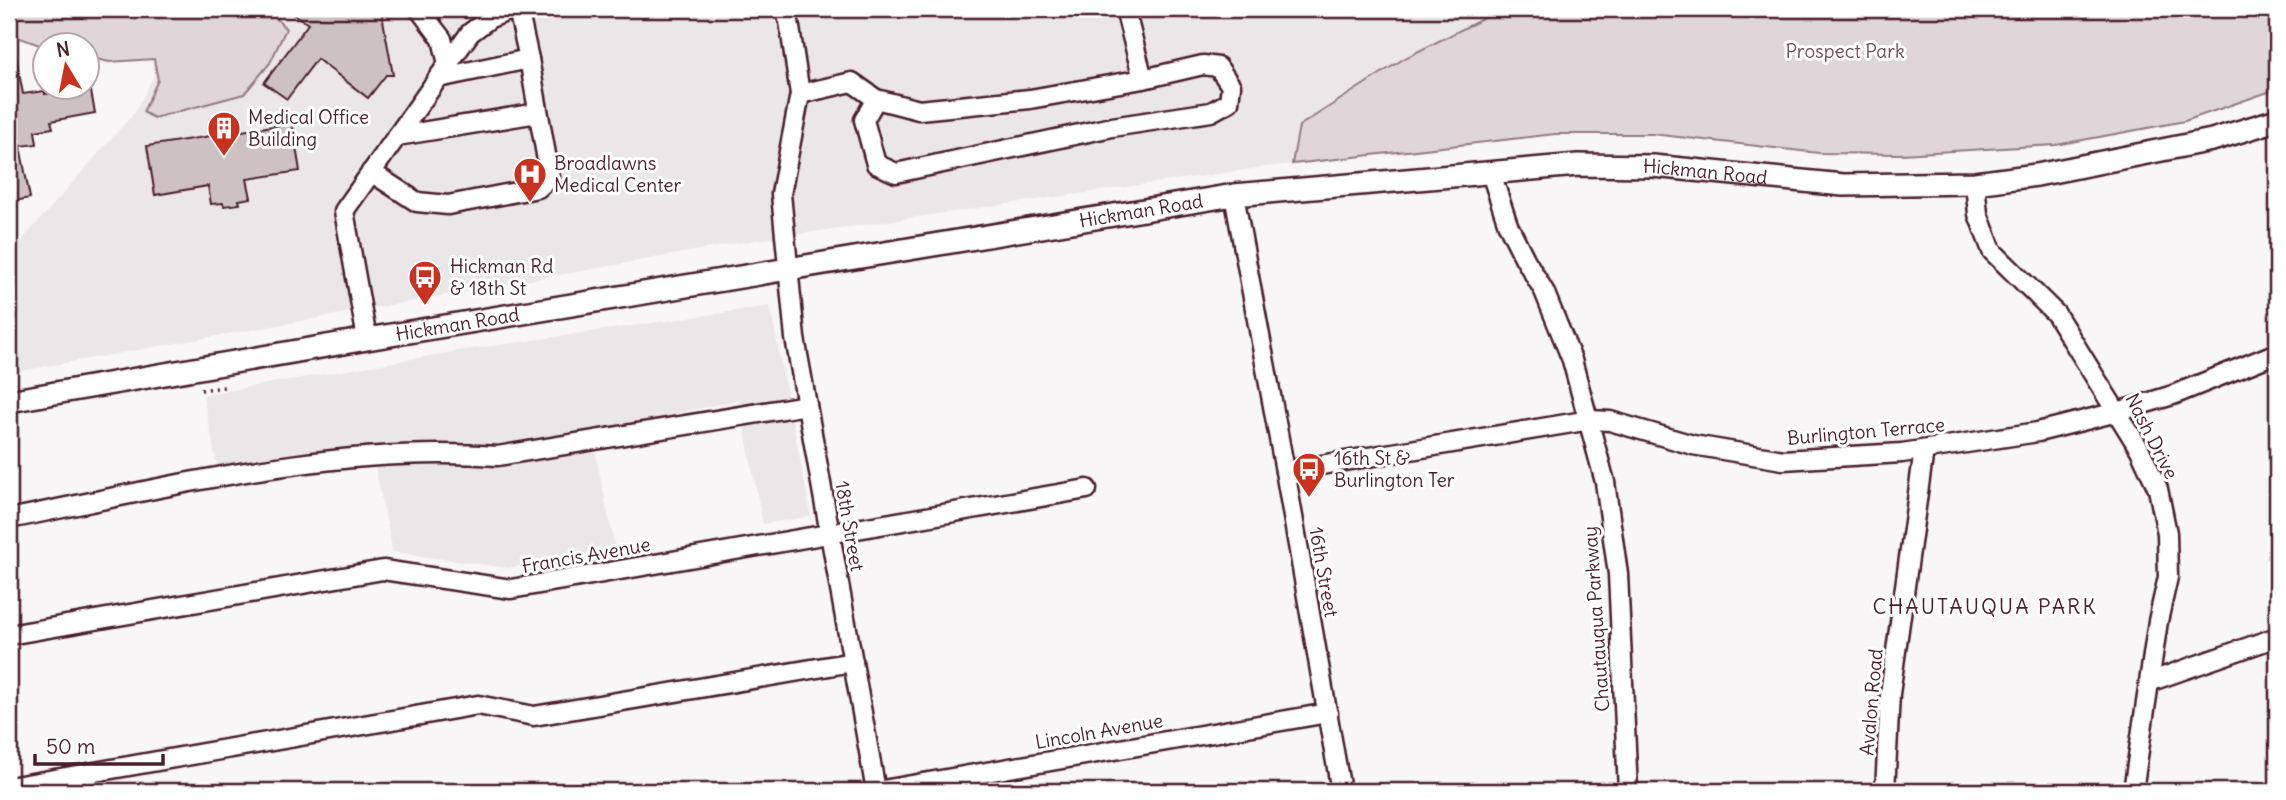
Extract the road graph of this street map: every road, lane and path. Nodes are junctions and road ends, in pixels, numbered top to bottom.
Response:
1 (419, 9) edge
2 (515, 9) edge
3 (784, 9) edge
4 (1125, 9) edge
5 (529, 59) junction
6 (443, 71) junction
7 (1143, 79) junction
8 (800, 94) junction
9 (876, 99) junction
10 (538, 113) junction
11 (2277, 120) edge
12 (397, 136) junction
13 (371, 172) junction
14 (1491, 173) junction
15 (1975, 183) junction
16 (1234, 195) junction
17 (787, 268) junction
18 (367, 339) junction
19 (2277, 353) edge
20 (224, 387) dead end
21 (201, 390) dead end
22 (9, 401) edge
23 (807, 405) junction
24 (2117, 412) junction
25 (1590, 420) junction
26 (1924, 450) junction
27 (1285, 471) junction
28 (1087, 489) dead end
29 (9, 519) edge
30 (831, 534) junction
31 (9, 635) edge
32 (2277, 637) edge
33 (853, 662) junction
34 (2149, 682) junction
35 (1328, 713) junction
36 (9, 787) edge
37 (876, 791) edge
38 (1341, 791) edge
39 (1628, 791) edge
40 (1885, 791) edge
41 (2133, 791) edge

1 - 6 street
2 - 5 street
2 - 6 street
3 - 8 street, 18th Street
4 - 7 street
5 - 6 street
5 - 10 street
6 - 12 street
7 - 9 street
7 - 9 street
8 - 9 street
8 - 17 street, 18th Street
10 - 12 street
10 - 13 street
11 - 15 main road, Hickman Road
12 - 13 street
13 - 18 street
14 - 15 main road, Hickman Road
14 - 16 main road, Hickman Road
14 - 25 street, Chautauqua Parkway
15 - 24 street, Nash Drive
16 - 17 main road, Hickman Road
16 - 27 street, 16th Street
17 - 18 main road, Hickman Road
17 - 23 street, 18th Street
18 - 22 main road, Hickman Road
19 - 24 street, Burlington Terrace
20 - 21 path
23 - 29 street
23 - 30 street, 18th Street
24 - 26 street, Burlington Terrace
24 - 34 street, Nash Drive
25 - 26 street, Burlington Terrace
25 - 27 street, Burlington Terrace
25 - 39 street, Chautauqua Parkway
26 - 40 street, Avalon Road
27 - 35 street, 16th Street
28 - 30 street, Francis Avenue
30 - 31 street, Francis Avenue
30 - 33 street, 18th Street
32 - 34 street
33 - 36 street
33 - 37 street, 18th Street
34 - 41 street, Nash Drive
35 - 37 street, Lincoln Avenue
35 - 38 street, 16th Street

